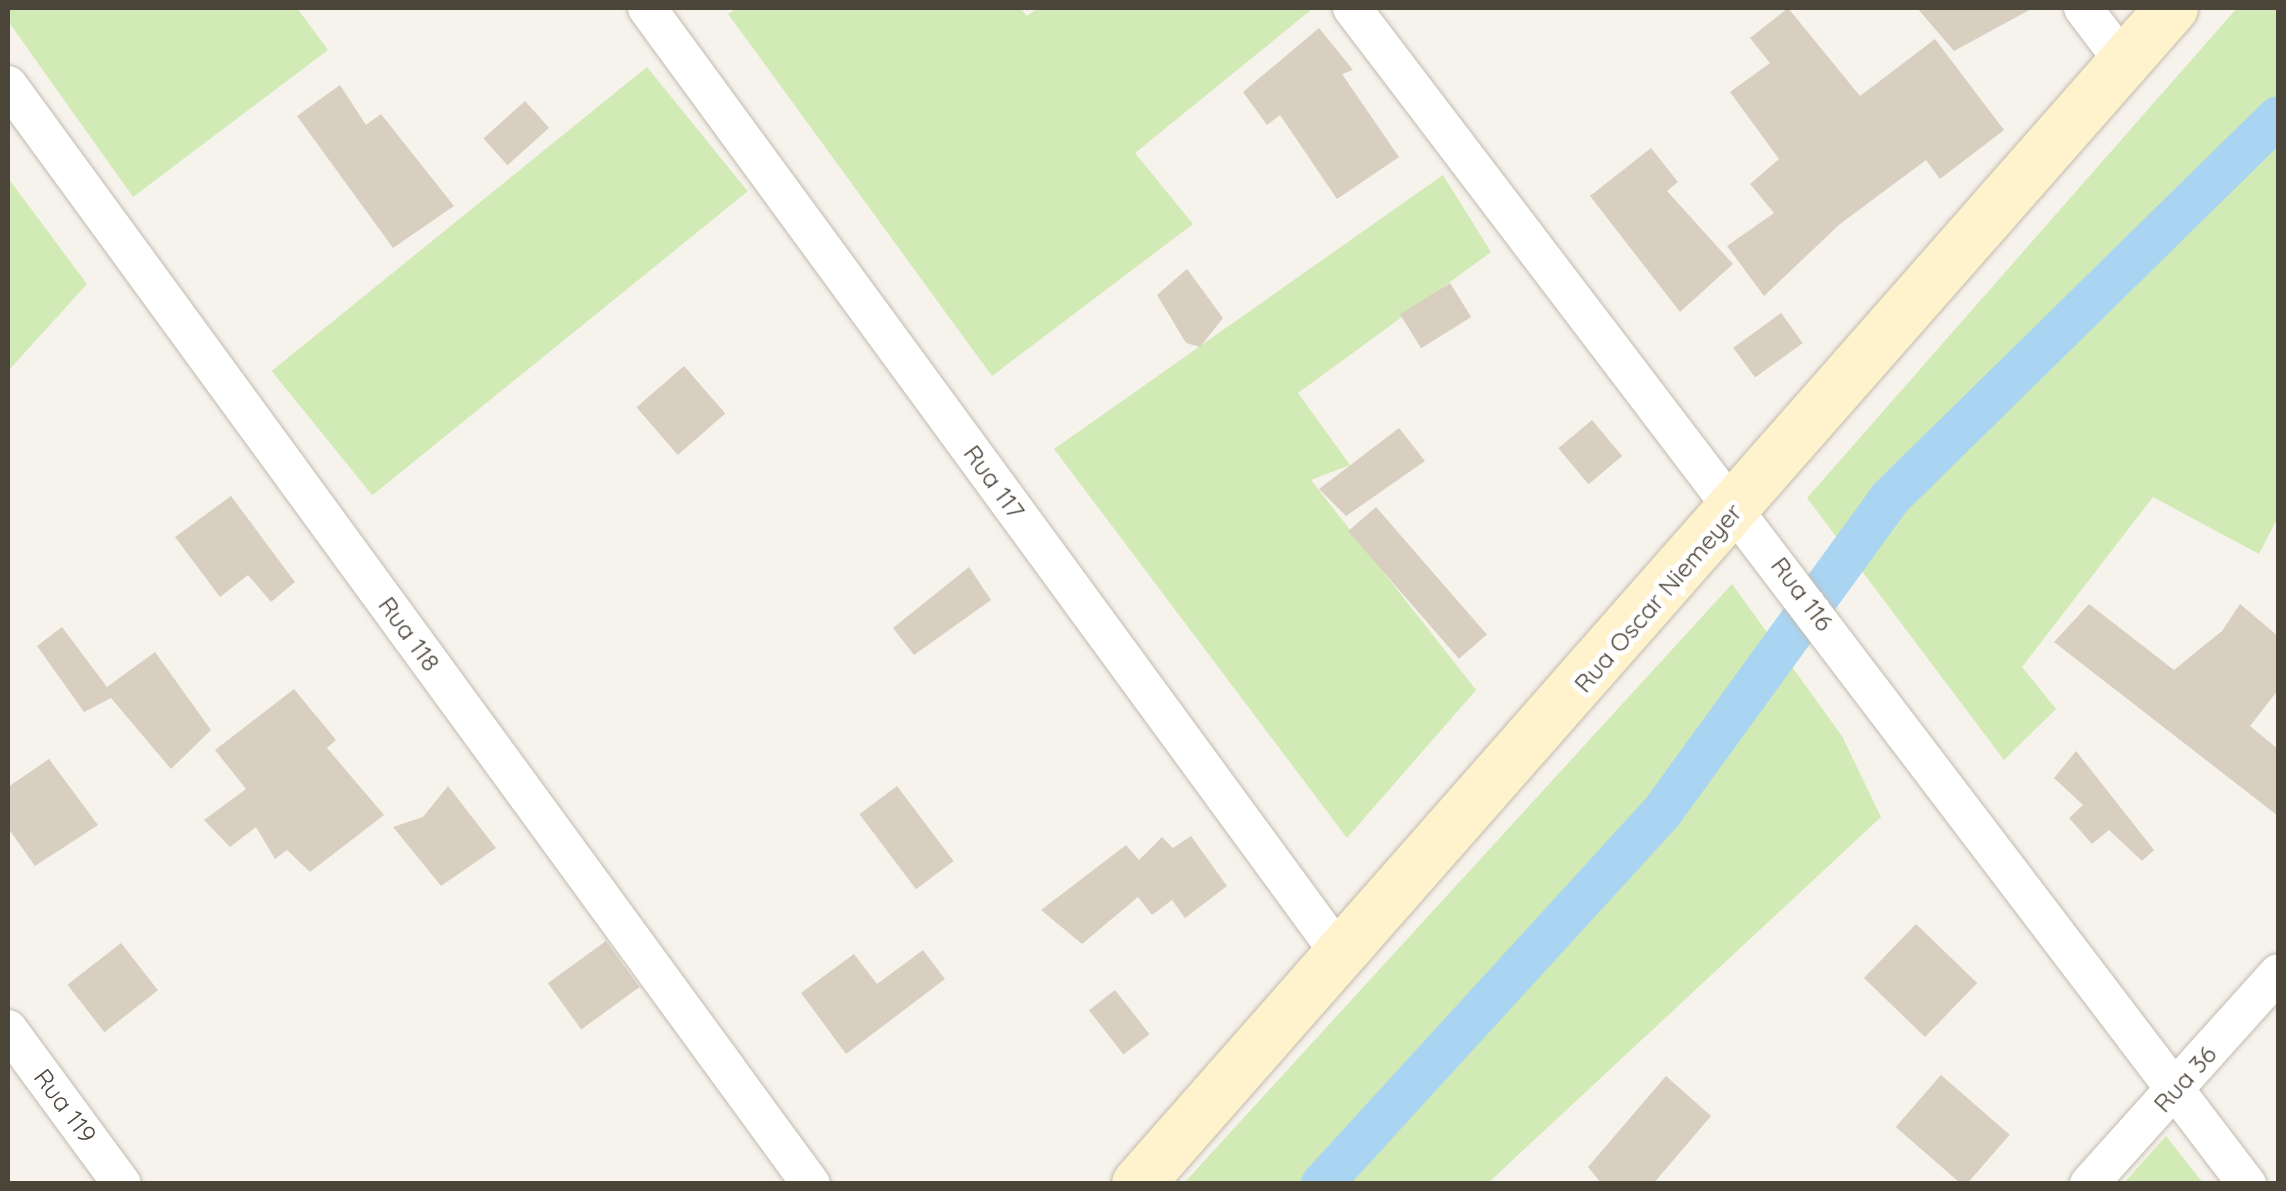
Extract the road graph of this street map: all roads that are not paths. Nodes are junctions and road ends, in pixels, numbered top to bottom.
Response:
1 (647, 8) edge
2 (1352, 8) edge
3 (2083, 8) edge
4 (2172, 8) edge
5 (2124, 62) junction
6 (8, 85) edge
7 (1738, 508) junction
8 (1342, 957) junction
9 (2278, 973) edge
10 (8, 1029) edge
11 (2175, 1090) junction
12 (122, 1184) edge
13 (811, 1184) edge
14 (1138, 1184) edge
15 (2089, 1184) edge
16 (2248, 1184) edge

1 - 8 street, Rua 117
2 - 7 street, Rua 116
3 - 5 street
4 - 5 street, Rua Oscar Niemeyer
5 - 7 street, Rua Oscar Niemeyer
6 - 13 street, Rua 118
7 - 8 street, Rua Oscar Niemeyer
7 - 11 street, Rua 116
8 - 14 street, Rua Oscar Niemeyer
9 - 11 street, Rua 36
10 - 12 street, Rua 119
11 - 15 street, Rua 36
11 - 16 street, Rua 116

